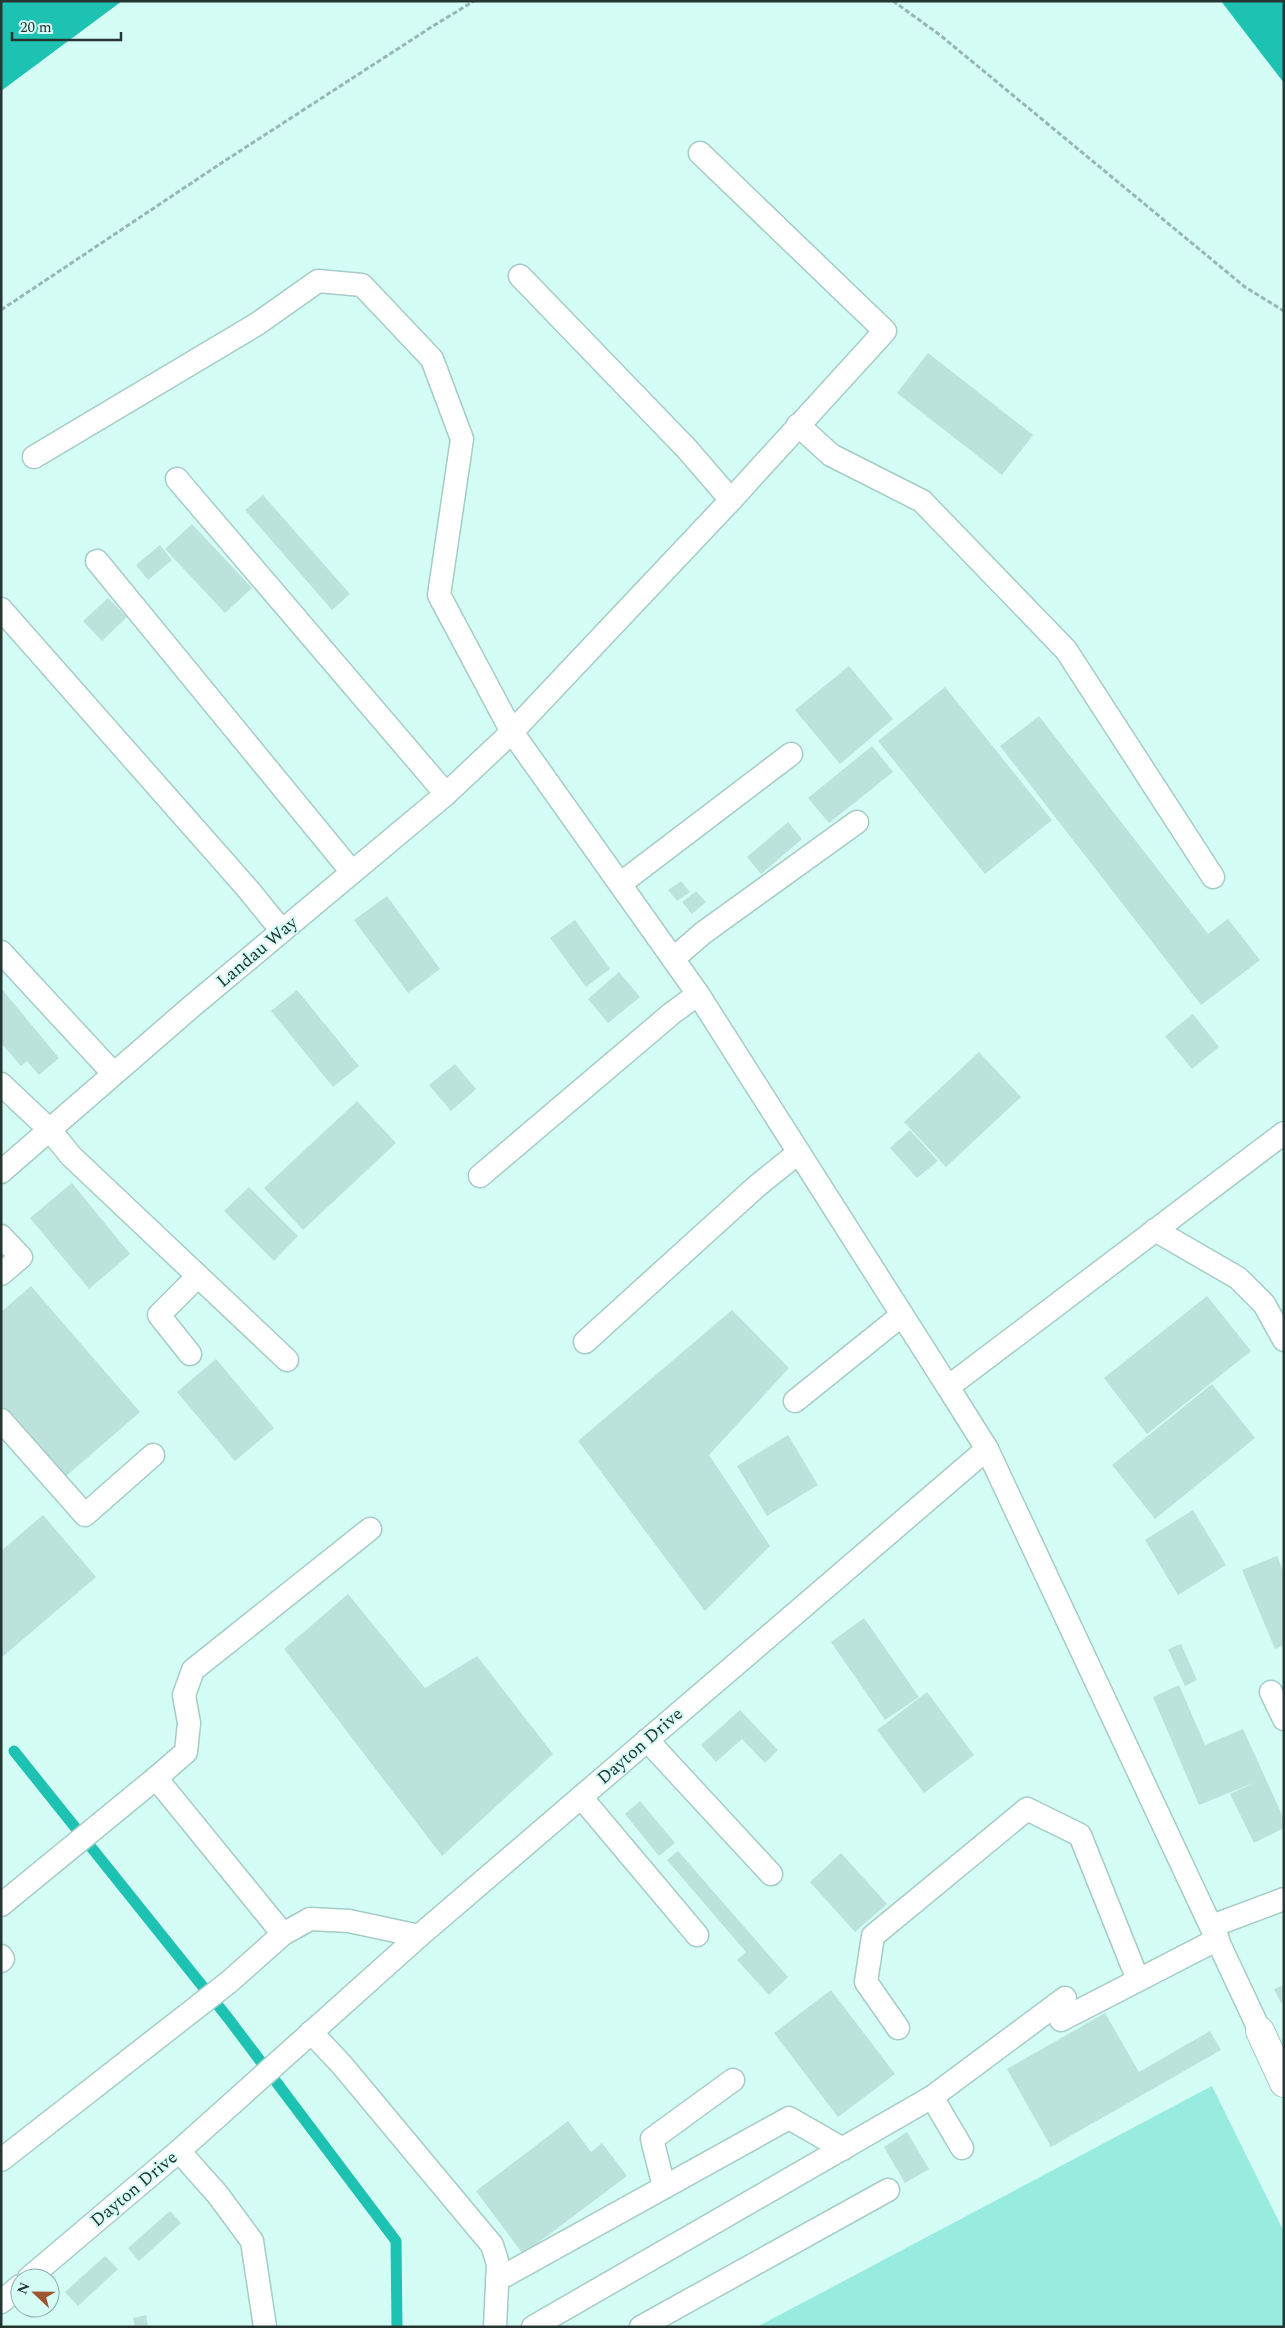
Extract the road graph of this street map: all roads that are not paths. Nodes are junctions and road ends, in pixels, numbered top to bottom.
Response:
1 (700, 153) dead end
2 (520, 276) dead end
3 (798, 425) junction
4 (34, 457) dead end
5 (177, 479) dead end
6 (731, 500) junction
7 (97, 561) dead end
8 (1, 609) edge
9 (512, 732) junction
10 (791, 754) dead end
11 (446, 794) junction
12 (857, 822) dead end
13 (352, 872) junction
14 (1213, 877) dead end
15 (620, 884) junction
16 (282, 931) junction
17 (1, 952) edge
18 (672, 959) junction
19 (698, 994) junction
20 (113, 1074) junction
21 (1, 1084) edge
22 (50, 1130) junction
23 (1284, 1133) edge
24 (798, 1153) junction
25 (1, 1172) edge
26 (480, 1176) dead end
27 (1155, 1230) junction
28 (1, 1236) edge
29 (1, 1274) edge
30 (198, 1276) junction
31 (902, 1315) junction
32 (1284, 1340) edge
33 (585, 1342) dead end
34 (190, 1354) dead end
35 (287, 1360) dead end
36 (948, 1388) junction
37 (795, 1401) dead end
38 (1, 1420) edge
39 (987, 1449) junction
40 (153, 1455) dead end
41 (370, 1529) dead end
42 (1271, 1692) dead end
43 (1284, 1719) edge
44 (647, 1740) junction
45 (156, 1778) junction
46 (581, 1797) junction
47 (771, 1874) dead end
48 (1284, 1899) edge
49 (1, 1905) edge
50 (1215, 1933) junction
51 (283, 1934) junction
52 (697, 1935) dead end
53 (420, 1936) junction
54 (1, 1956) edge
55 (1, 1961) edge
56 (1138, 1980) junction
57 (898, 2028) dead end
58 (1260, 2030) joint
59 (303, 2039) junction
60 (733, 2080) dead end
61 (1284, 2083) edge
62 (932, 2097) junction
63 (962, 2148) dead end
64 (843, 2149) junction
65 (178, 2150) junction
66 (1, 2160) edge
67 (664, 2187) junction
68 (888, 2190) dead end
69 (41, 2268) edge
70 (497, 2280) junction
71 (265, 2327) edge
72 (495, 2327) edge
73 (533, 2327) edge
74 (641, 2327) edge

1 - 3 lane, Landau Way
2 - 6 lane
3 - 6 lane, Landau Way
3 - 14 lane
4 - 9 lane
5 - 11 lane
6 - 9 lane, Landau Way
7 - 13 lane
8 - 16 lane
9 - 11 lane, Landau Way
9 - 15 lane
10 - 15 lane
11 - 13 lane, Landau Way
12 - 18 lane
13 - 16 lane, Landau Way
15 - 18 lane
16 - 20 lane, Landau Way
17 - 20 lane
18 - 19 lane
19 - 24 lane
19 - 26 lane
20 - 22 lane, Landau Way
21 - 22 lane
22 - 25 lane, Landau Way
22 - 30 lane
23 - 27 lane
24 - 31 lane
24 - 33 lane
27 - 32 lane
27 - 36 lane
28 - 29 lane
30 - 34 lane
30 - 35 lane
31 - 36 lane
31 - 37 lane
36 - 39 lane
38 - 40 lane
39 - 44 lane, Dayton Drive
39 - 50 lane
41 - 45 lane
42 - 43 lane
44 - 46 lane, Dayton Drive
44 - 47 lane
45 - 49 lane
45 - 51 lane
46 - 52 lane
46 - 53 lane, Dayton Drive
48 - 50 lane
50 - 56 lane
50 - 58 lane
51 - 53 lane
51 - 66 lane
53 - 59 lane, Dayton Drive
54 - 55 lane
56 - 57 lane
56 - 62 lane
58 - 61 street
59 - 65 lane, Dayton Drive
59 - 70 lane
60 - 67 lane
62 - 63 lane
62 - 64 lane
64 - 67 lane
64 - 73 lane
65 - 69 lane, Dayton Drive
65 - 71 lane
67 - 70 lane
68 - 74 lane
70 - 72 lane

